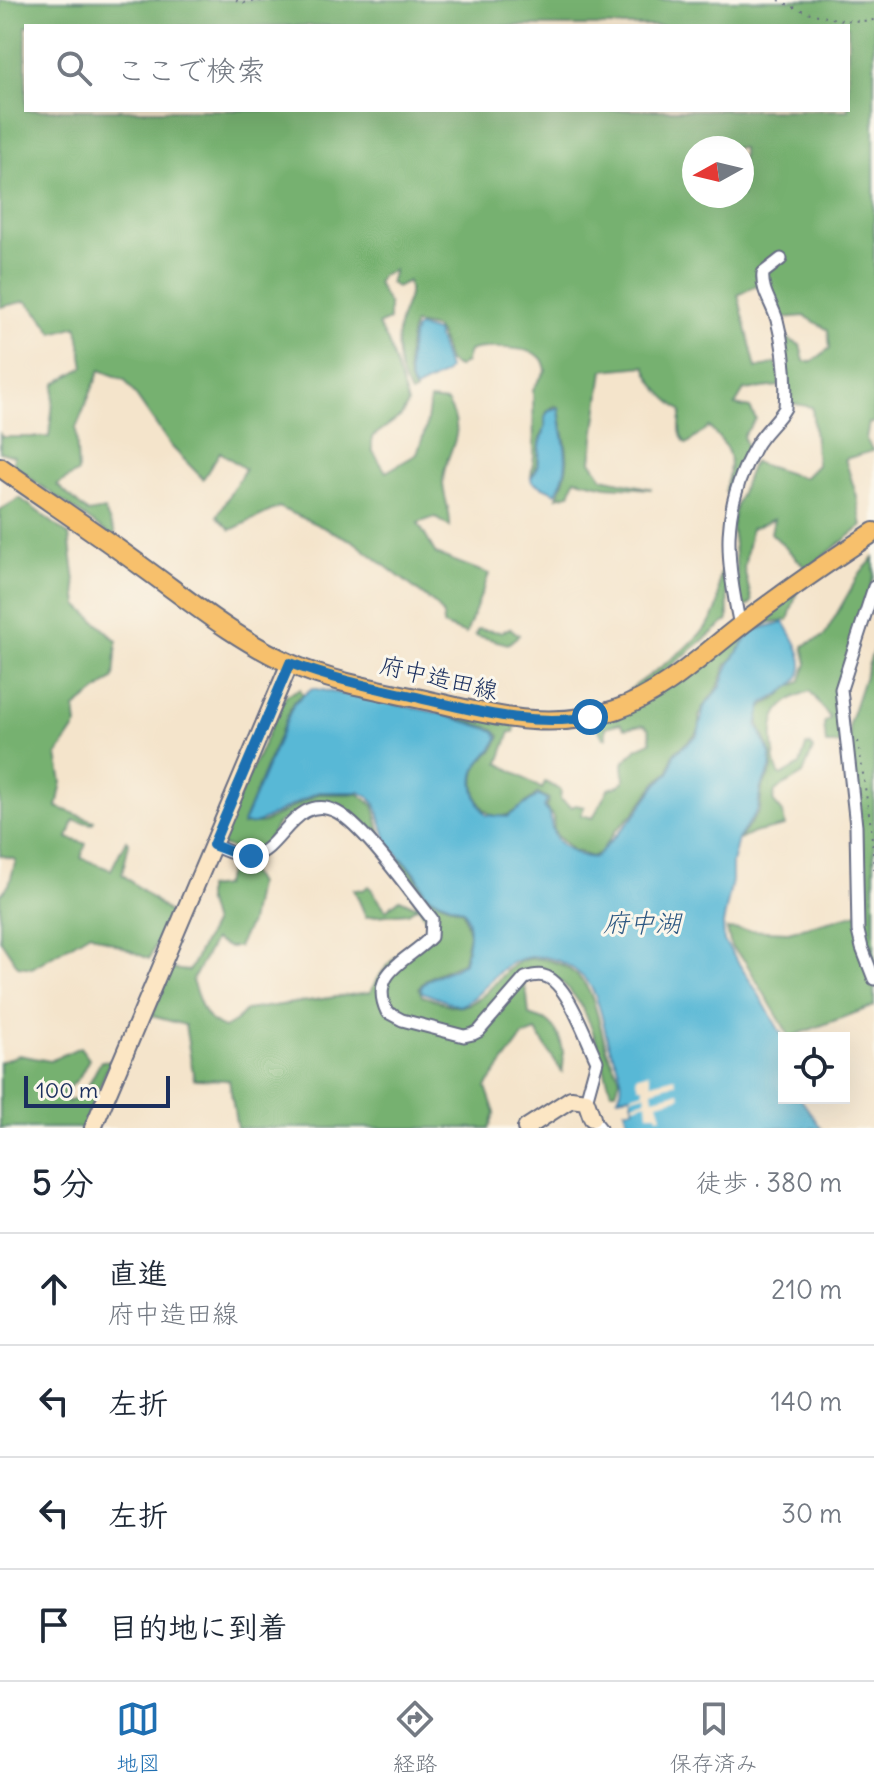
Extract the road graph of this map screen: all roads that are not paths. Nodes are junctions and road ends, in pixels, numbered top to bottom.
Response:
1 (781, 259) dead end
2 (0, 467) edge
3 (874, 532) edge
4 (874, 587) edge
5 (740, 626) junction
6 (290, 663) junction
7 (213, 845) junction
8 (874, 979) edge
9 (586, 1101) junction
10 (596, 1123) edge
11 (93, 1128) edge
12 (526, 1128) edge

1 - 5 street
2 - 6 main road, 府中造田線
3 - 5 main road, 府中造田線
4 - 8 street
5 - 6 main road, 府中造田線
6 - 7 street
7 - 9 street
7 - 11 street
9 - 10 street
9 - 12 street

